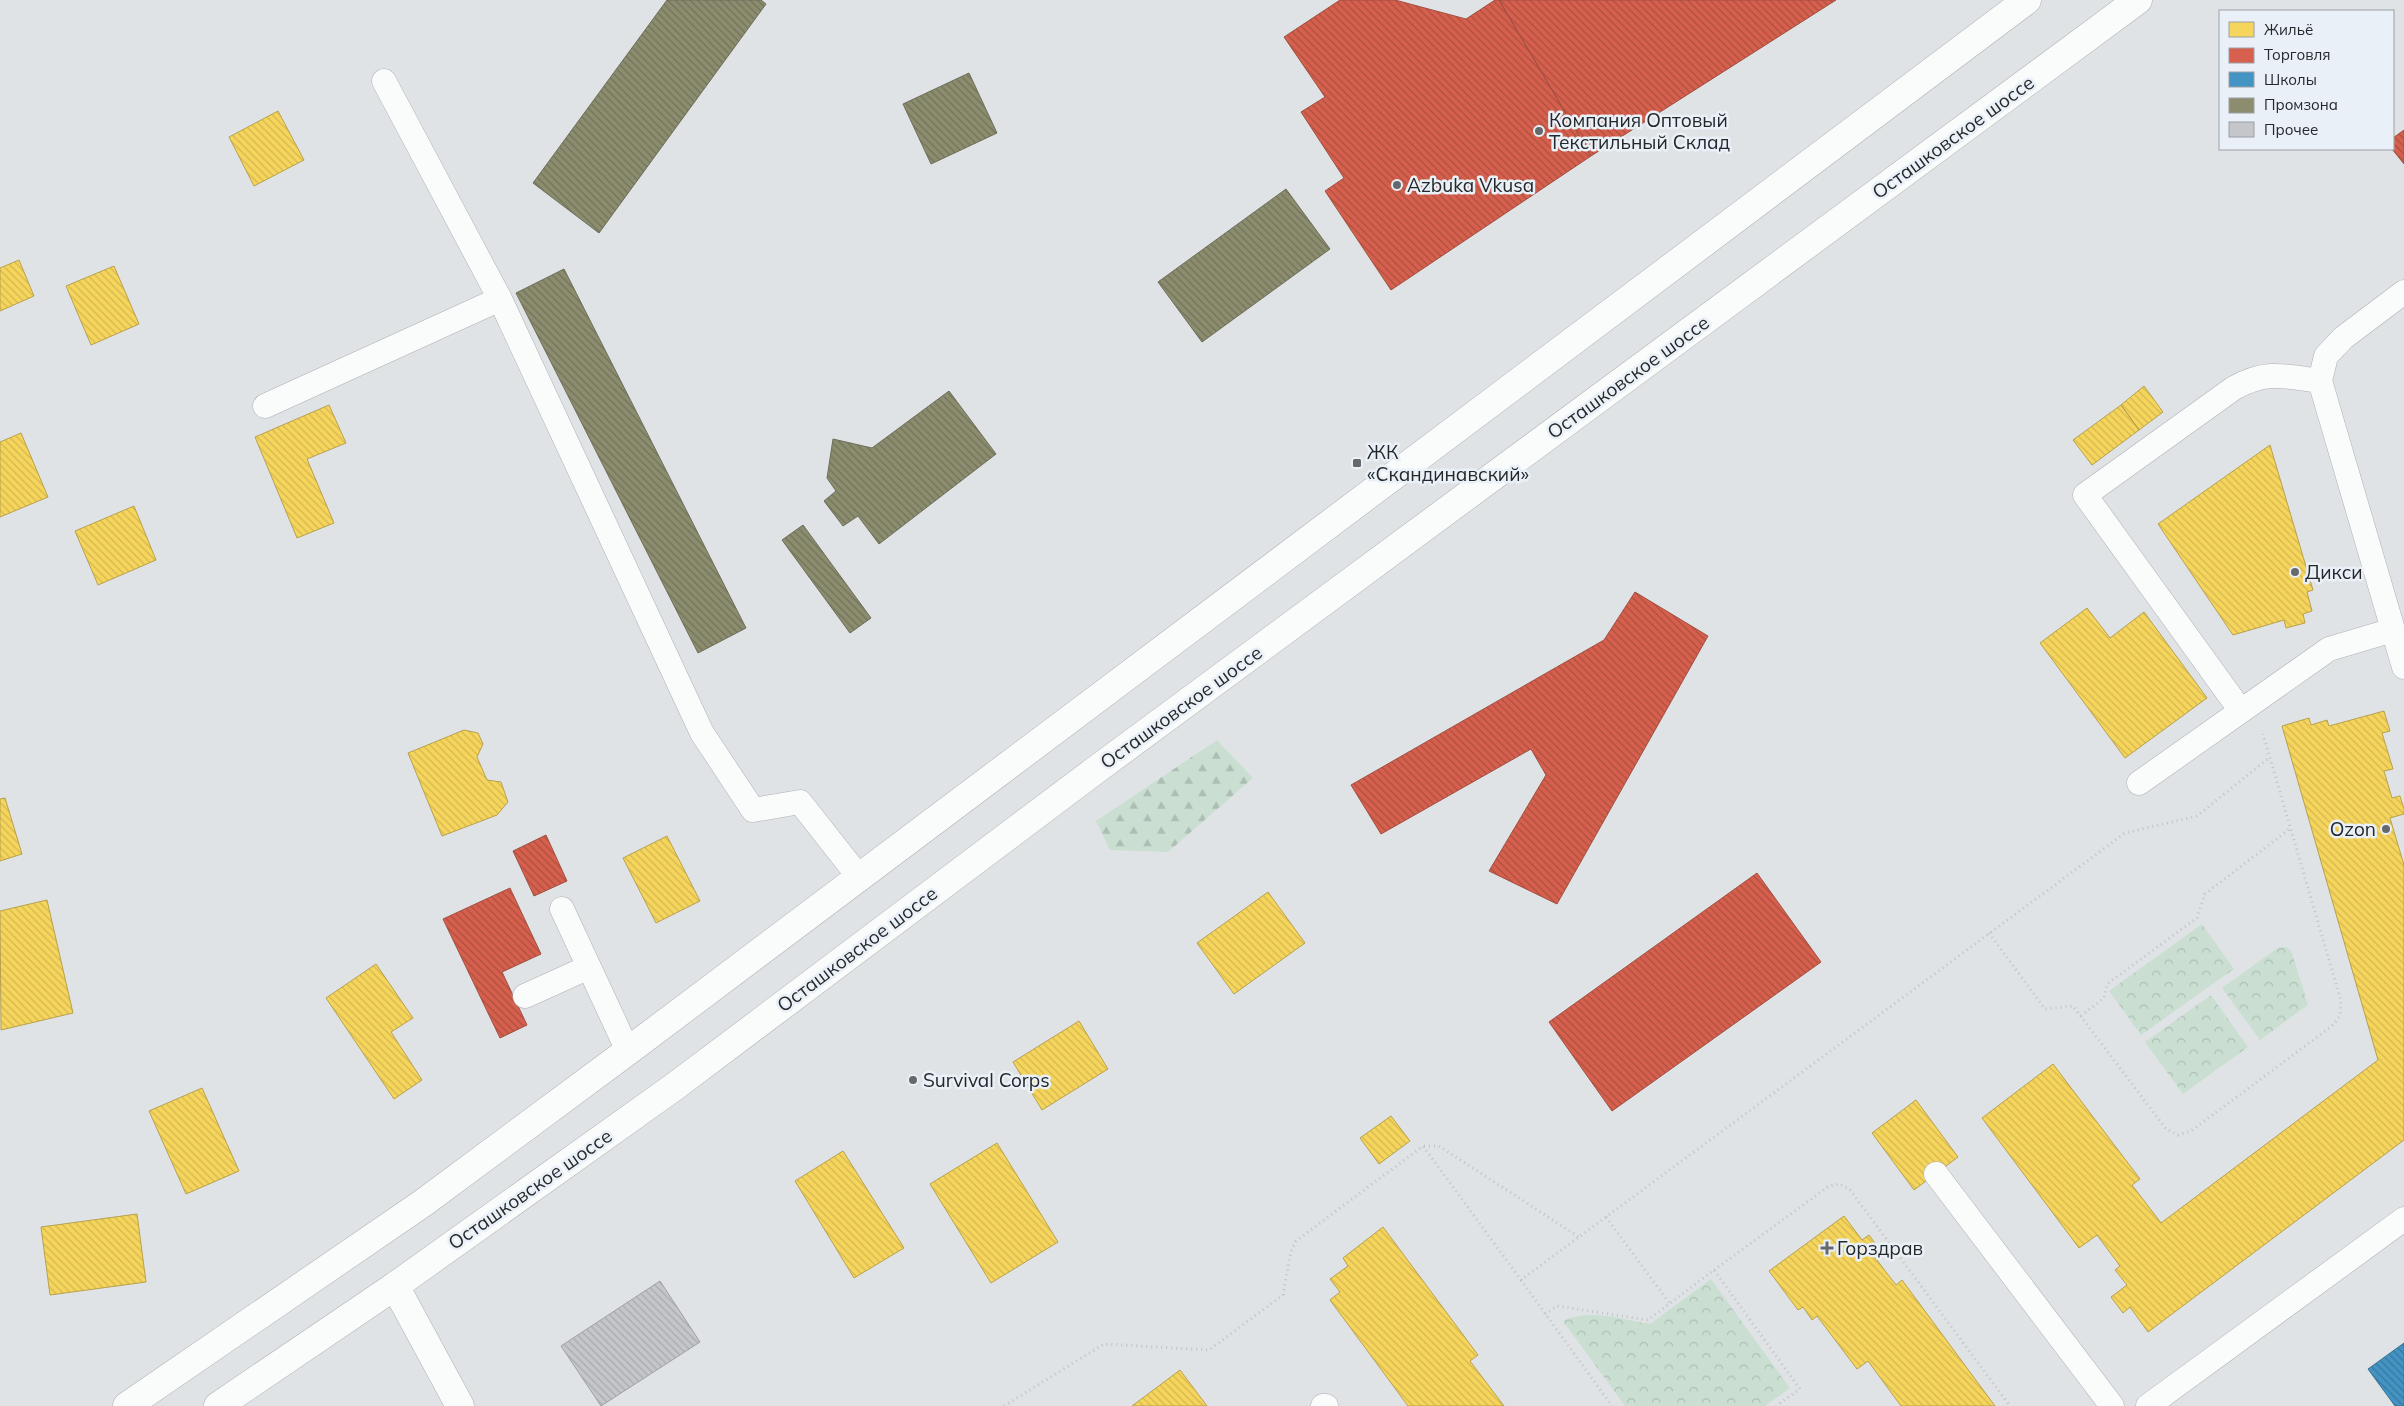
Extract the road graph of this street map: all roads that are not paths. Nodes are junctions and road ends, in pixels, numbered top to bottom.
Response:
1 (2027, 0) edge
2 (2138, 0) edge
3 (384, 81) dead end
4 (2404, 292) edge
5 (500, 299) junction
6 (2320, 381) junction
7 (265, 406) dead end
8 (2393, 630) junction
9 (2404, 666) edge
10 (2248, 707) junction
11 (2139, 783) dead end
12 (859, 877) junction
13 (562, 909) dead end
14 (589, 967) junction
15 (525, 996) dead end
16 (628, 1051) junction
17 (1936, 1174) dead end
18 (2404, 1219) edge
19 (395, 1286) junction
20 (127, 1406) edge
21 (218, 1406) edge
22 (460, 1406) edge
23 (2112, 1406) edge
24 (2148, 1406) edge

1 - 12 main road
2 - 19 main road, Осташковское шоссе
3 - 5 lane
4 - 6 lane
5 - 7 lane
5 - 12 lane
6 - 8 lane
6 - 10 lane
8 - 9 lane
8 - 10 lane
10 - 11 lane
12 - 16 main road
13 - 14 lane
14 - 15 lane
14 - 16 lane
16 - 20 main road
17 - 23 lane
18 - 24 lane
19 - 21 main road, Осташковское шоссе
19 - 22 main road

